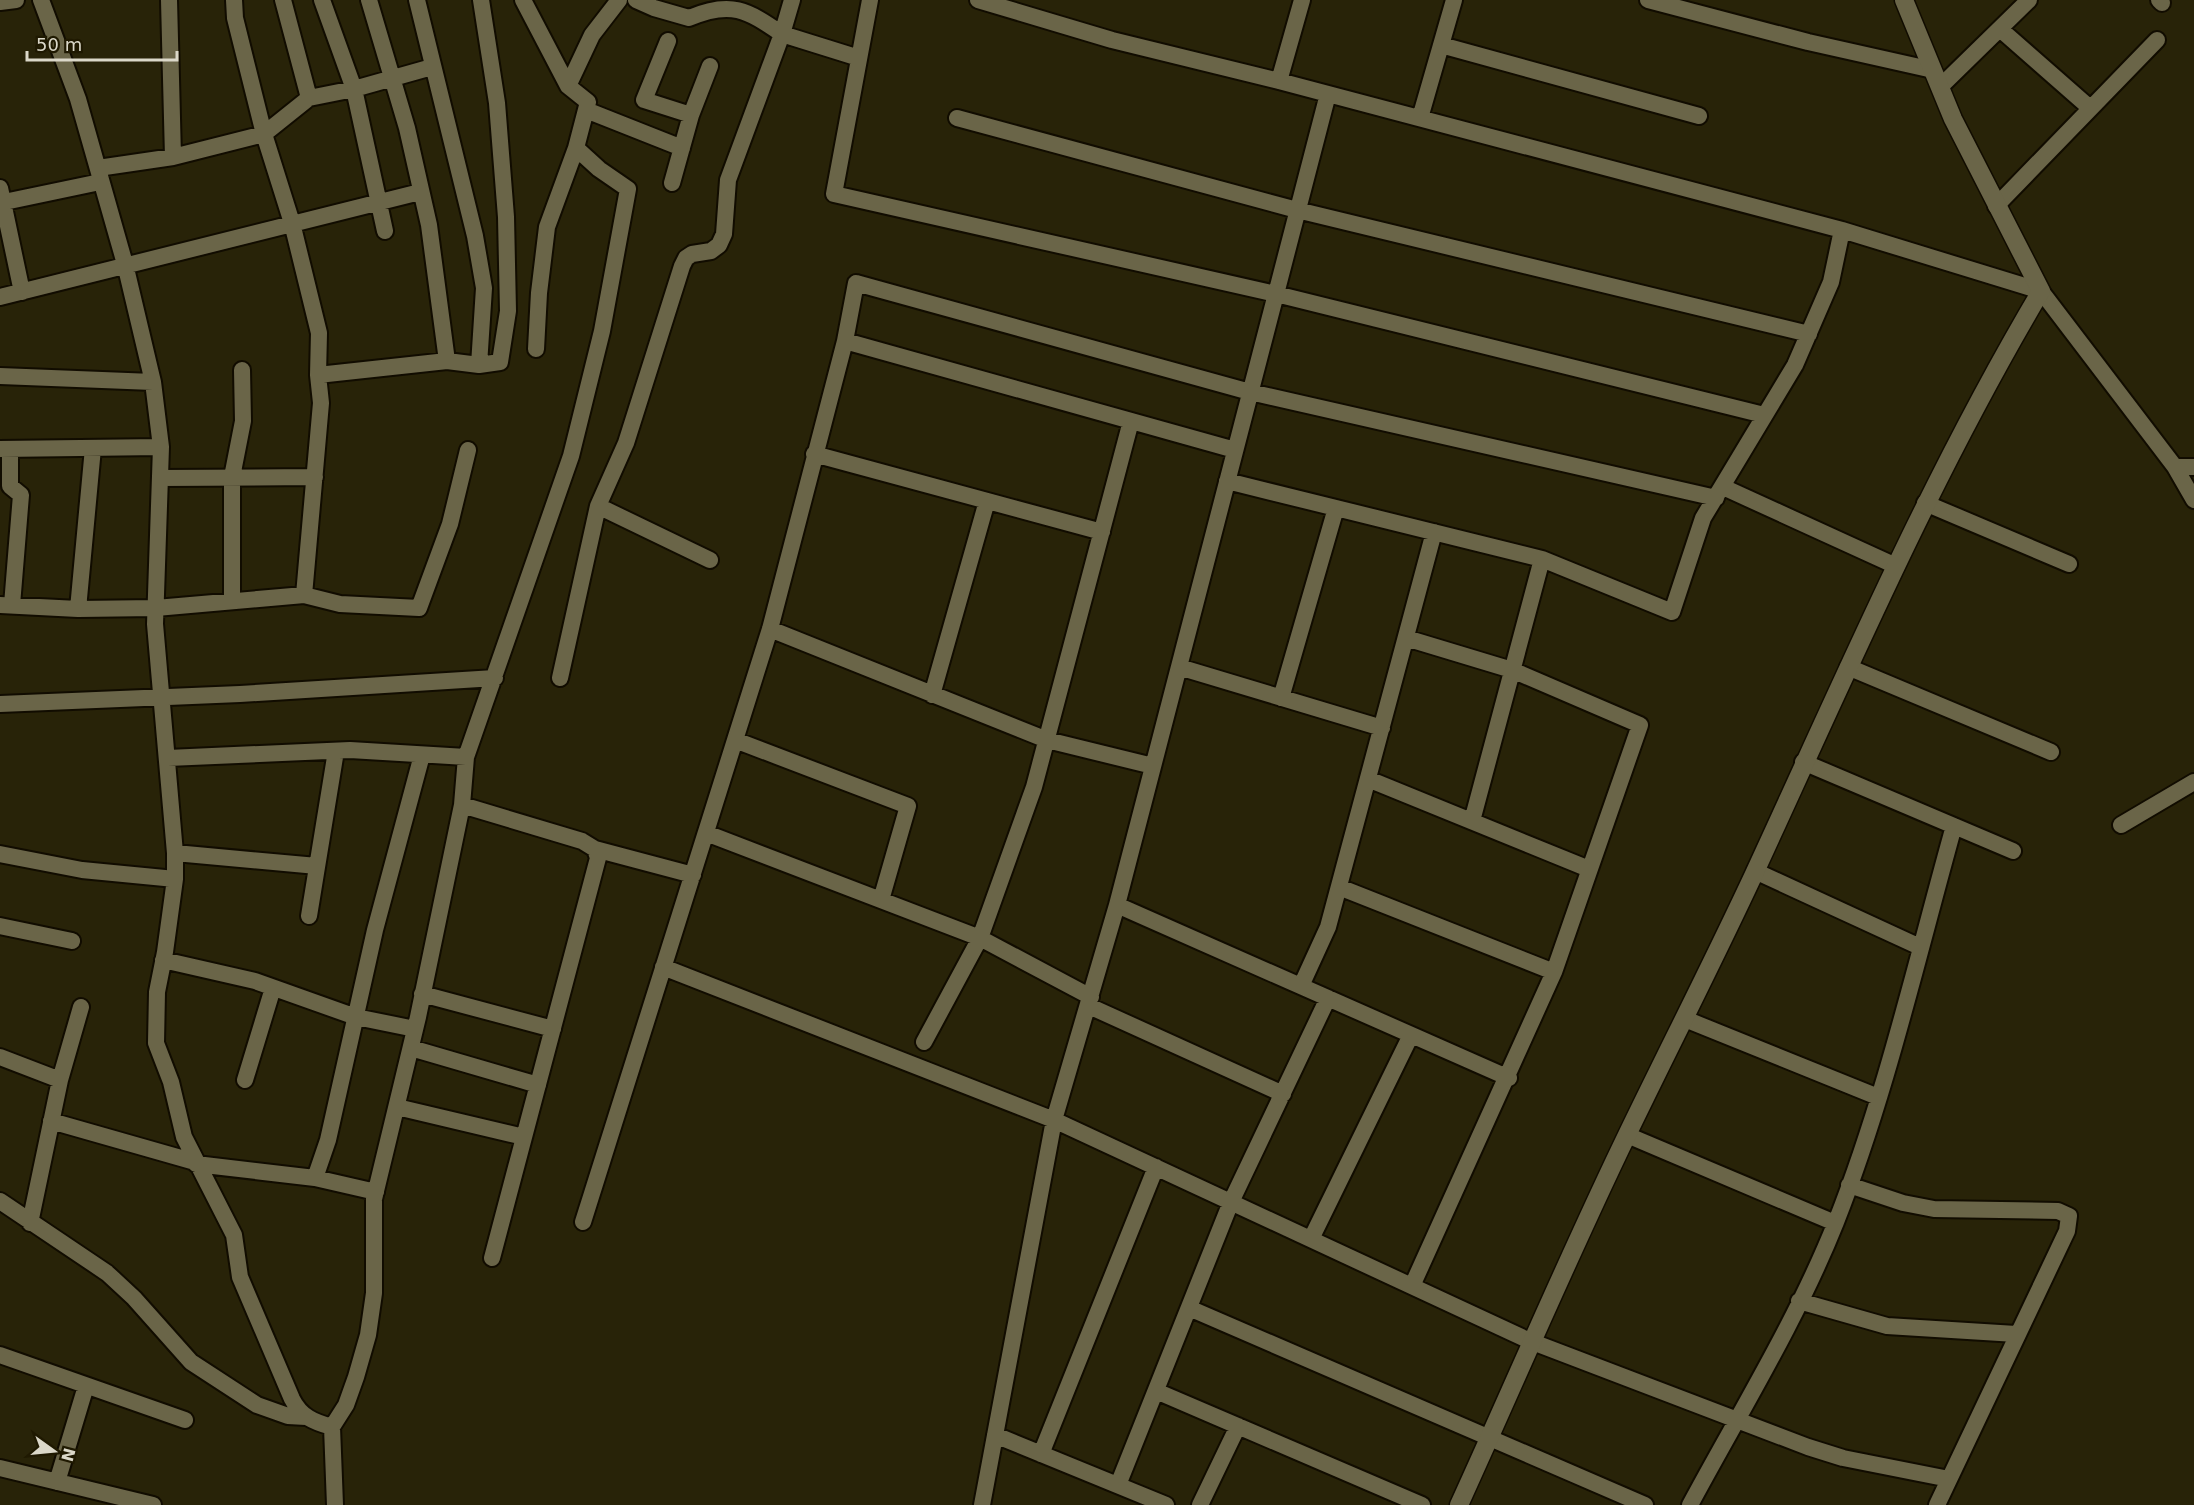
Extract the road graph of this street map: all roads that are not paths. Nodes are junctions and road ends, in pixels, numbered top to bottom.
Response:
1 (16, 0) edge
2 (41, 0) edge
3 (169, 0) edge
4 (234, 0) edge
5 (283, 0) edge
6 (322, 0) edge
7 (369, 0) edge
8 (417, 0) edge
9 (481, 0) edge
10 (523, 0) edge
11 (619, 0) edge
12 (636, 0) edge
13 (792, 0) edge
14 (870, 0) edge
15 (978, 0) edge
16 (1302, 0) edge
17 (1454, 0) edge
18 (1648, 0) edge
19 (1904, 0) edge
20 (2029, 0) edge
21 (0, 3) edge
22 (2000, 29) junction
23 (782, 34) junction
24 (2157, 40) dead end
25 (668, 41) dead end
26 (1441, 45) junction
27 (859, 58) junction
28 (710, 66) dead end
29 (432, 67) junction
30 (392, 78) junction
31 (1936, 78) junction
32 (1279, 81) junction
33 (568, 86) junction
34 (354, 89) junction
35 (1328, 94) junction
36 (309, 98) junction
37 (2091, 108) junction
38 (586, 110) junction
39 (691, 115) junction
40 (1699, 116) dead end
41 (957, 118) dead end
42 (1420, 118) junction
43 (264, 134) junction
44 (576, 148) junction
45 (682, 148) junction
46 (173, 157) junction
47 (99, 175) junction
48 (672, 183) dead end
49 (420, 192) junction
50 (1, 198) edge
51 (379, 203) junction
52 (1996, 206) junction
53 (1298, 210) junction
54 (292, 223) junction
55 (1842, 230) junction
56 (385, 231) dead end
57 (125, 264) junction
58 (2041, 291) junction
59 (22, 292) junction
60 (1276, 294) junction
61 (0, 297) edge
62 (1809, 334) junction
63 (845, 341) junction
64 (536, 349) dead end
65 (447, 361) junction
66 (479, 365) junction
67 (242, 370) dead end
68 (318, 375) junction
69 (0, 376) edge
70 (153, 382) junction
71 (1250, 392) junction
72 (1764, 415) junction
73 (1131, 421) junction
74 (161, 447) junction
75 (93, 448) junction
76 (5, 449) edge
77 (468, 450) dead end
78 (1235, 450) junction
79 (814, 454) junction
80 (2194, 466) edge
81 (2175, 467) junction
82 (232, 477) junction
83 (315, 477) junction
84 (160, 478) junction
85 (1227, 481) junction
86 (1719, 492) junction
87 (2194, 500) edge
88 (987, 501) junction
89 (1925, 503) junction
90 (598, 506) junction
91 (1336, 508) junction
92 (1102, 531) junction
93 (1434, 532) junction
94 (1542, 559) junction
95 (710, 560) dead end
96 (2069, 564) dead end
97 (1896, 566) junction
98 (304, 595) junction
99 (232, 602) junction
100 (6, 605) edge
101 (156, 608) junction
102 (78, 609) junction
103 (770, 629) junction
104 (1406, 638) junction
105 (1179, 667) junction
106 (1848, 667) junction
107 (1512, 670) junction
108 (495, 678) junction
109 (560, 678) dead end
110 (932, 696) junction
111 (162, 698) junction
112 (1281, 698) junction
113 (0, 704) edge
114 (1382, 728) junction
115 (735, 740) junction
116 (1047, 740) junction
117 (336, 751) junction
118 (2051, 752) dead end
119 (422, 754) junction
120 (466, 757) junction
121 (168, 758) junction
122 (1803, 762) junction
123 (1153, 766) junction
124 (1368, 779) junction
125 (2194, 782) edge
126 (462, 805) junction
127 (1472, 821) junction
128 (2121, 825) dead end
129 (1954, 826) junction
130 (706, 833) junction
131 (596, 849) junction
132 (2013, 851) dead end
133 (175, 852) junction
134 (0, 854) edge
135 (317, 866) junction
136 (1588, 869) junction
137 (1755, 871) junction
138 (693, 875) junction
139 (175, 879) junction
140 (1339, 887) junction
141 (881, 900) junction
142 (1117, 905) junction
143 (309, 916) dead end
144 (0, 926) edge
145 (980, 938) junction
146 (72, 941) dead end
147 (1920, 947) junction
148 (164, 960) junction
149 (663, 967) junction
150 (1554, 972) junction
151 (1301, 986) junction
152 (273, 988) junction
153 (422, 994) junction
154 (1328, 998) junction
155 (1090, 1002) junction
156 (81, 1007) dead end
157 (356, 1017) junction
158 (1685, 1019) junction
159 (415, 1029) junction
160 (553, 1029) junction
161 (1411, 1035) junction
162 (924, 1042) dead end
163 (411, 1048) junction
164 (0, 1058) edge
165 (1509, 1078) junction
166 (60, 1080) junction
167 (245, 1080) dead end
168 (538, 1084) junction
169 (1283, 1094) junction
170 (1878, 1096) junction
171 (397, 1107) junction
172 (51, 1120) junction
173 (1054, 1120) junction
174 (1627, 1135) junction
175 (524, 1137) junction
176 (196, 1163) junction
177 (1156, 1167) junction
178 (315, 1178) junction
179 (1849, 1185) junction
180 (375, 1192) junction
181 (0, 1202) edge
182 (1231, 1202) junction
183 (583, 1222) dead end
184 (30, 1223) junction
185 (1835, 1223) junction
186 (1311, 1239) junction
187 (492, 1258) dead end
188 (1412, 1286) junction
189 (1800, 1301) junction
190 (1189, 1308) junction
191 (2016, 1334) junction
192 (1530, 1341) junction
193 (0, 1355) edge
194 (86, 1386) junction
195 (1156, 1391) junction
196 (306, 1417) junction
197 (185, 1420) dead end
198 (1735, 1421) junction
199 (1238, 1426) junction
200 (332, 1427) junction
201 (995, 1435) junction
202 (1489, 1437) junction
203 (1041, 1454) junction
204 (0, 1468) edge
205 (1949, 1479) junction
206 (57, 1482) junction
207 (1118, 1485) junction
208 (153, 1505) edge
209 (335, 1505) edge
210 (982, 1505) edge
211 (1166, 1505) edge
212 (1200, 1505) edge
213 (1422, 1505) edge
214 (1459, 1505) edge
215 (1646, 1505) edge
216 (1690, 1505) edge
217 (1937, 1505) edge

1 - 21 street
2 - 47 street
3 - 46 street
4 - 43 street
5 - 36 street
6 - 34 street
7 - 30 street
8 - 29 street
9 - 66 street
10 - 33 street
11 - 33 street
12 - 23 street
13 - 23 street
14 - 27 street
15 - 32 street
16 - 32 street
17 - 26 street
18 - 31 street
19 - 31 street
20 - 22 street
22 - 31 street
22 - 37 street
23 - 27 street
23 - 90 street
24 - 37 street
25 - 39 street
26 - 40 street
26 - 42 street
27 - 60 street
28 - 39 street
29 - 30 street
29 - 66 street
30 - 34 street
30 - 49 street
31 - 52 street
32 - 35 street
33 - 38 street
34 - 36 street
34 - 51 street
35 - 42 street
35 - 53 street
36 - 43 street
37 - 52 street
38 - 44 street
38 - 45 street
39 - 45 street
41 - 53 street
42 - 55 street
43 - 46 street
43 - 54 street
44 - 64 street
44 - 108 street
45 - 48 street
46 - 47 street
47 - 50 street
47 - 57 street
49 - 51 street
49 - 65 street
50 - 59 street
51 - 54 street
51 - 56 street
52 - 58 street
53 - 60 street
53 - 62 street
54 - 57 street
54 - 68 street
55 - 58 street
55 - 62 street
57 - 59 street
57 - 70 street
58 - 81 street
58 - 89 street
59 - 61 street
60 - 71 street
60 - 72 street
62 - 72 street
63 - 71 street
63 - 73 street
63 - 79 street
65 - 66 street
65 - 68 street
67 - 82 street
68 - 83 street
69 - 70 street
70 - 74 street
71 - 78 street
71 - 86 street
72 - 86 street
73 - 78 street
73 - 92 street
74 - 75 street
74 - 84 street
75 - 76 street
75 - 102 street
76 - 100 street
77 - 98 street
78 - 85 street
79 - 88 street
79 - 103 street
80 - 81 street
81 - 87 street
82 - 83 street
82 - 84 street
82 - 99 street
83 - 98 street
84 - 101 street
85 - 91 street
85 - 105 street
86 - 94 street
86 - 97 street
88 - 92 street
88 - 110 street
89 - 96 street
89 - 97 street
90 - 95 street
90 - 109 street
91 - 93 street
91 - 112 street
92 - 116 street
93 - 94 street
93 - 104 street
94 - 107 street
97 - 106 street
98 - 99 street
99 - 101 street
100 - 102 street
101 - 102 street
101 - 111 street
103 - 110 street
103 - 115 street
104 - 107 street
104 - 114 street
105 - 112 street
105 - 123 street
106 - 118 street
106 - 122 street
107 - 127 street
107 - 136 street
108 - 111 street
108 - 120 street
110 - 116 street
111 - 113 street
111 - 121 street
112 - 114 street
114 - 124 street
115 - 130 street
115 - 141 street
116 - 123 street
116 - 145 street
117 - 119 street
117 - 121 street
117 - 135 street
119 - 120 street
119 - 157 street
120 - 126 street
121 - 133 street
122 - 129 street
122 - 137 street
123 - 142 street
124 - 127 street
124 - 140 street
125 - 128 street
126 - 131 street
126 - 153 street
127 - 136 street
129 - 132 street
129 - 147 street
130 - 138 street
130 - 141 street
131 - 138 street
131 - 160 street
133 - 135 street
133 - 139 street
134 - 139 street
135 - 143 street
136 - 150 street
137 - 147 street
137 - 158 street
138 - 149 street
139 - 148 street
140 - 150 street
140 - 151 street
141 - 145 street
142 - 151 street
142 - 155 street
144 - 146 street
145 - 155 street
145 - 162 street
147 - 170 street
148 - 152 street
148 - 176 street
149 - 173 street
149 - 183 street
150 - 165 street
151 - 154 street
152 - 157 street
152 - 167 street
153 - 159 street
153 - 160 street
154 - 161 street
154 - 169 street
155 - 169 street
155 - 173 street
156 - 166 street
157 - 159 street
157 - 178 street
158 - 170 street
158 - 174 street
159 - 163 street
160 - 168 street
161 - 165 street
161 - 186 street
163 - 168 street
163 - 171 street
164 - 166 street
165 - 188 street
166 - 172 street
168 - 175 street
169 - 182 street
170 - 179 street
171 - 175 street
171 - 180 street
172 - 176 street
172 - 184 street
173 - 177 street
173 - 201 street
174 - 185 street
174 - 192 street
175 - 187 street
176 - 178 street
176 - 196 street
177 - 182 street
177 - 203 street
178 - 180 street
179 - 185 street
179 - 191 street
180 - 200 street
181 - 184 street
182 - 186 street
182 - 190 street
184 - 196 street
185 - 189 street
186 - 188 street
188 - 192 street
189 - 191 street
189 - 198 street
190 - 195 street
190 - 202 street
191 - 205 street
192 - 198 street
192 - 202 street
193 - 194 street
194 - 197 street
194 - 206 street
195 - 199 street
195 - 207 street
196 - 200 street
198 - 205 street
198 - 216 street
199 - 212 street
199 - 213 street
200 - 209 street
201 - 203 street
201 - 210 street
202 - 214 street
202 - 215 street
203 - 207 street
204 - 206 street
205 - 217 street
206 - 208 street
207 - 211 street

